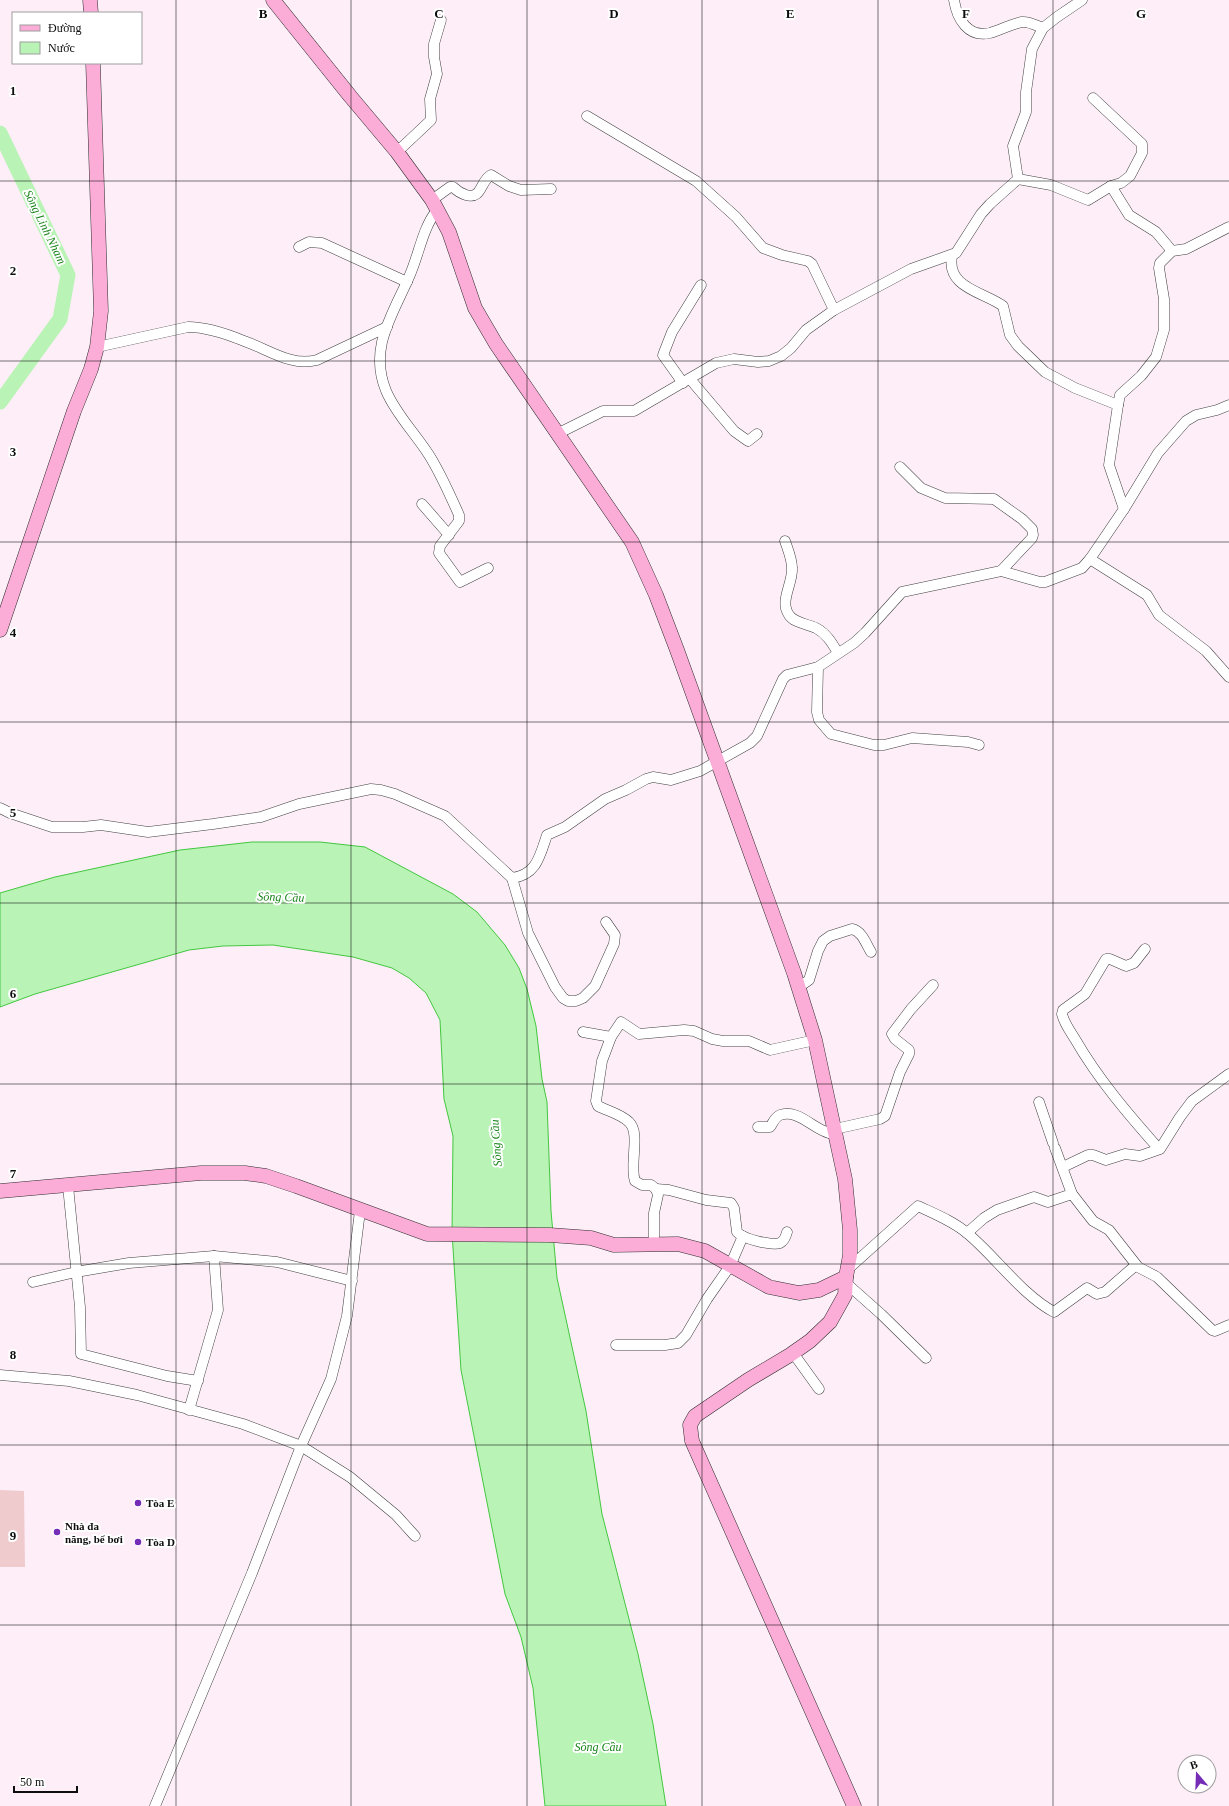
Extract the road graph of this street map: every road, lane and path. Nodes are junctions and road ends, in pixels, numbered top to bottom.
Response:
1 (90, 0) edge
2 (273, 0) edge
3 (954, 0) edge
4 (1082, 0) edge
5 (91, 12) edge
6 (441, 20) dead end
7 (1043, 28) junction
8 (93, 64) edge
9 (1094, 98) dead end
10 (587, 116) dead end
11 (397, 152) junction
12 (1018, 179) junction
13 (1111, 186) junction
14 (551, 189) dead end
15 (434, 205) junction
16 (1229, 227) edge
17 (299, 247) dead end
18 (1172, 251) junction
19 (952, 256) junction
20 (407, 282) junction
21 (701, 285) dead end
22 (834, 310) junction
23 (387, 327) junction
24 (97, 347) junction
25 (686, 381) junction
26 (1118, 405) junction
27 (1229, 405) edge
28 (557, 434) junction
29 (757, 434) dead end
30 (900, 467) dead end
31 (422, 504) dead end
32 (1124, 509) junction
33 (449, 535) junction
34 (785, 541) dead end
35 (1090, 559) junction
36 (488, 568) dead end
37 (1001, 571) junction
38 (0, 630) edge
39 (838, 653) junction
40 (818, 666) junction
41 (1229, 677) edge
42 (979, 745) dead end
43 (717, 762) junction
44 (0, 808) edge
45 (512, 878) junction
46 (606, 922) dead end
47 (1145, 949) dead end
48 (871, 952) dead end
49 (933, 985) dead end
50 (799, 987) junction
51 (584, 1032) dead end
52 (611, 1037) junction
53 (815, 1040) junction
54 (1229, 1074) edge
55 (1039, 1102) dead end
56 (758, 1127) dead end
57 (835, 1132) junction
58 (1159, 1149) junction
59 (1063, 1167) junction
60 (68, 1186) junction
61 (656, 1189) junction
62 (0, 1191) edge
63 (1072, 1194) junction
64 (360, 1211) junction
65 (787, 1232) dead end
66 (967, 1233) junction
67 (743, 1236) junction
68 (654, 1244) junction
69 (214, 1256) junction
70 (1136, 1265) junction
71 (730, 1266) junction
72 (76, 1272) junction
73 (846, 1276) junction
74 (352, 1281) junction
75 (33, 1282) dead end
76 (1229, 1325) edge
77 (616, 1345) dead end
78 (793, 1353) junction
79 (926, 1358) dead end
80 (0, 1375) edge
81 (198, 1381) junction
82 (819, 1389) dead end
83 (189, 1410) junction
84 (302, 1446) junction
85 (415, 1536) dead end
86 (155, 1806) edge
87 (854, 1806) edge

1 - 5 street
2 - 11 street
3 - 7 street
4 - 7 street
6 - 11 street
7 - 12 street
8 - 24 street
9 - 13 street
10 - 22 street
11 - 15 street
12 - 13 street
12 - 19 street
13 - 18 street
14 - 15 street
15 - 20 street
15 - 28 street
16 - 18 street
17 - 20 street
18 - 26 street
19 - 22 street
19 - 26 street
20 - 23 street
21 - 25 street
22 - 25 street
23 - 24 street
23 - 33 street
24 - 38 street
25 - 28 street
25 - 29 street
26 - 32 street
27 - 32 street
28 - 43 street
30 - 37 street
31 - 33 street
32 - 35 street
33 - 36 street
34 - 39 street
35 - 37 street
35 - 41 street
37 - 39 street
39 - 40 street
40 - 42 street
40 - 43 street
43 - 45 street
43 - 50 street
44 - 45 street
45 - 46 street
47 - 58 street
48 - 50 street
49 - 57 street
50 - 53 street
51 - 52 street
52 - 53 street
52 - 61 street
53 - 57 street
54 - 58 street
55 - 59 street
56 - 57 street
57 - 73 street
58 - 59 street
59 - 63 street
60 - 62 street
60 - 64 street
60 - 72 street
61 - 67 street
61 - 68 street
63 - 66 street
63 - 70 street
64 - 68 street
64 - 74 street
65 - 67 street
66 - 70 street
66 - 73 street
67 - 71 street
68 - 71 street
69 - 72 street
69 - 74 street
69 - 81 street
70 - 76 street
71 - 73 street
71 - 77 street
72 - 75 street
72 - 81 street
73 - 78 street
73 - 79 street
74 - 84 street
78 - 82 street
78 - 87 street
80 - 83 street
81 - 83 street
83 - 84 street
84 - 85 street
84 - 86 street

